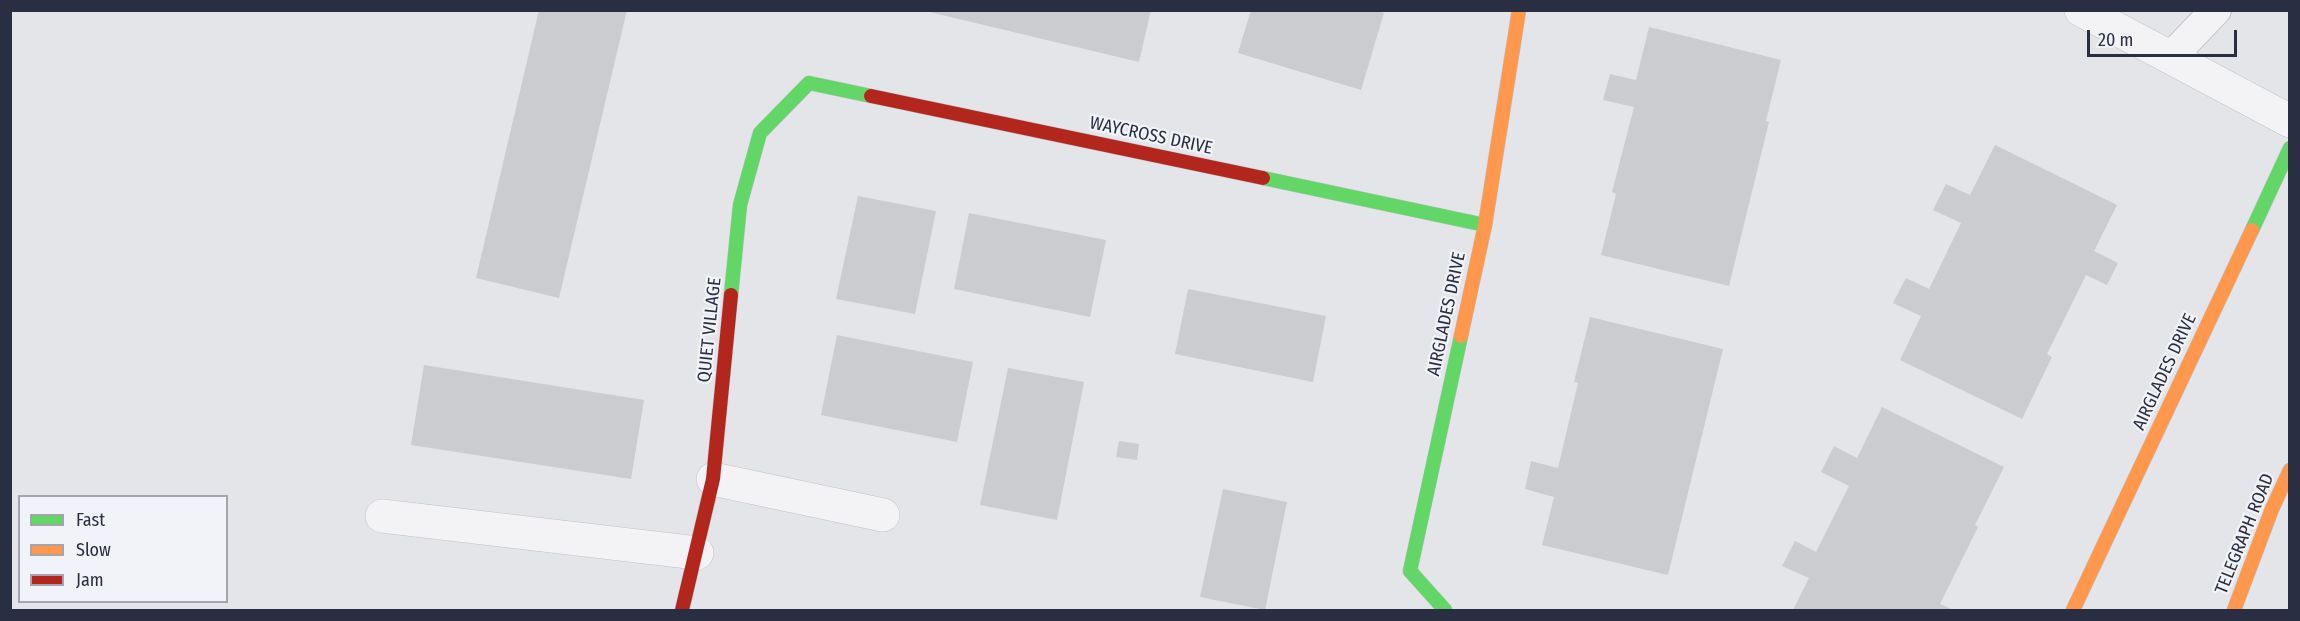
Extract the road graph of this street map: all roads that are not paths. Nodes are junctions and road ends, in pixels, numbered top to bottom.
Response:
1 (1519, 10) edge
2 (2080, 10) edge
3 (2216, 10) edge
4 (2170, 58) junction
5 (809, 83) joint
6 (2289, 121) edge
7 (2289, 148) edge
8 (1485, 225) junction
9 (2289, 470) edge
10 (713, 479) junction
11 (883, 515) dead end
12 (382, 516) dead end
13 (697, 553) junction
14 (683, 605) edge
15 (1445, 610) edge
16 (2073, 610) edge
17 (2234, 610) edge

1 - 8 street, AIRGLADES DRIVE
2 - 4 street
3 - 4 lane
4 - 6 street
5 - 8 street, WAYCROSS DRIVE
5 - 10 street, QUIET VILLAGE
7 - 16 street, AIRGLADES DRIVE
8 - 15 street, AIRGLADES DRIVE
9 - 17 street, TELEGRAPH ROAD
10 - 11 street
10 - 13 street, QUIET VILLAGE
12 - 13 street
13 - 14 street, QUIET VILLAGE

